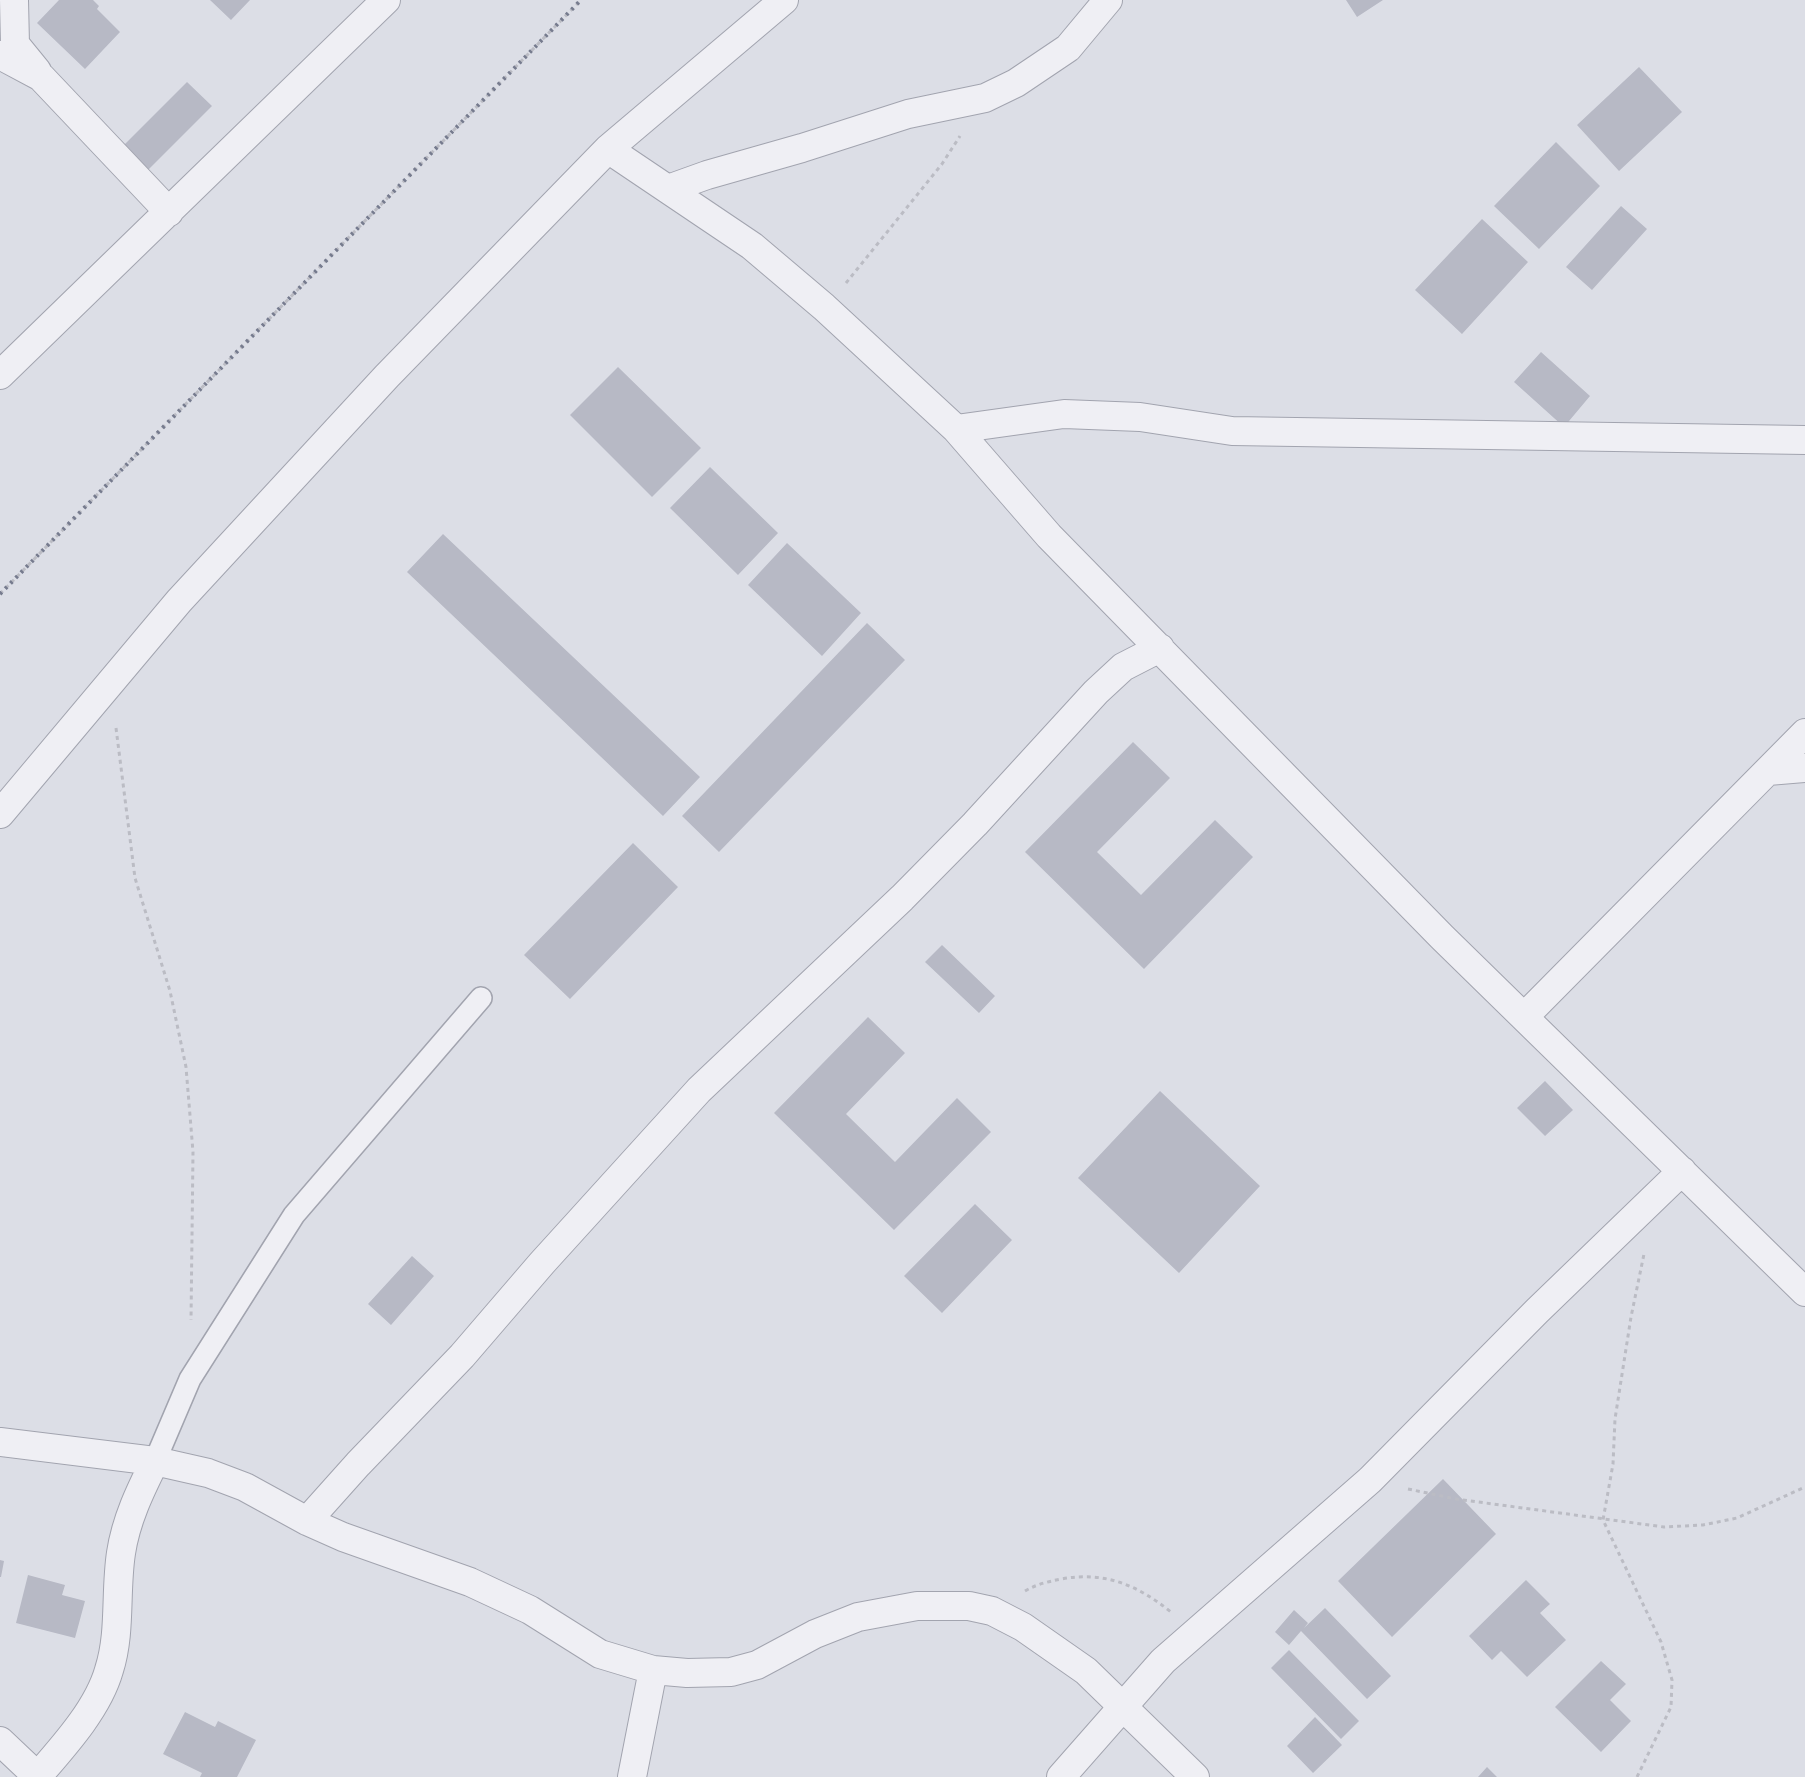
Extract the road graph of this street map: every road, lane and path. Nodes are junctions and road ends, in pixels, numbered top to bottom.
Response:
1 (14, 0) edge
2 (386, 0) edge
3 (581, 0) edge
4 (784, 0) edge
5 (1108, 0) edge
6 (0, 55) edge
7 (41, 77) junction
8 (985, 98) junction
9 (608, 150) junction
10 (668, 190) junction
11 (169, 212) junction
12 (824, 307) junction
13 (0, 375) edge
14 (956, 429) junction
15 (1805, 440) edge
16 (0, 594) edge
17 (1160, 648) junction
18 (110, 682) junction
19 (1805, 733) edge
20 (1805, 768) edge
21 (1768, 771) junction
22 (0, 814) edge
23 (481, 998) dead end
24 (1524, 1017) junction
25 (1682, 1172) junction
26 (1652, 1201) junction
27 (1805, 1292) edge
28 (191, 1324) dead end
29 (0, 1442) edge
30 (155, 1461) junction
31 (1370, 1480) junction
32 (1805, 1488) edge
33 (1603, 1520) junction
34 (307, 1522) junction
35 (992, 1610) junction
36 (1197, 1632) junction
37 (653, 1670) junction
38 (1121, 1707) junction
39 (0, 1741) edge
40 (37, 1777) edge
41 (632, 1777) edge
42 (1061, 1777) edge
43 (1195, 1777) edge
44 (1637, 1777) edge

1 - 7 street
2 - 11 street
3 - 16 path
4 - 9 street
5 - 8 street
6 - 7 street
7 - 11 street
8 - 10 street
8 - 12 path
9 - 10 street
9 - 18 street
10 - 12 street
11 - 13 street
12 - 14 street
14 - 15 street
14 - 17 street
17 - 24 street
17 - 34 street
18 - 22 street
18 - 28 path
19 - 21 street
20 - 21 street
21 - 24 street
23 - 30 lane
24 - 25 street
25 - 26 street
25 - 27 street
26 - 31 street
26 - 33 path
29 - 30 street
30 - 34 street
30 - 40 street
31 - 33 path
31 - 36 street
32 - 33 path
33 - 44 path
34 - 37 street
35 - 36 path
35 - 37 street
35 - 38 street
36 - 38 street
37 - 41 street
38 - 42 street
38 - 43 street
39 - 40 street

